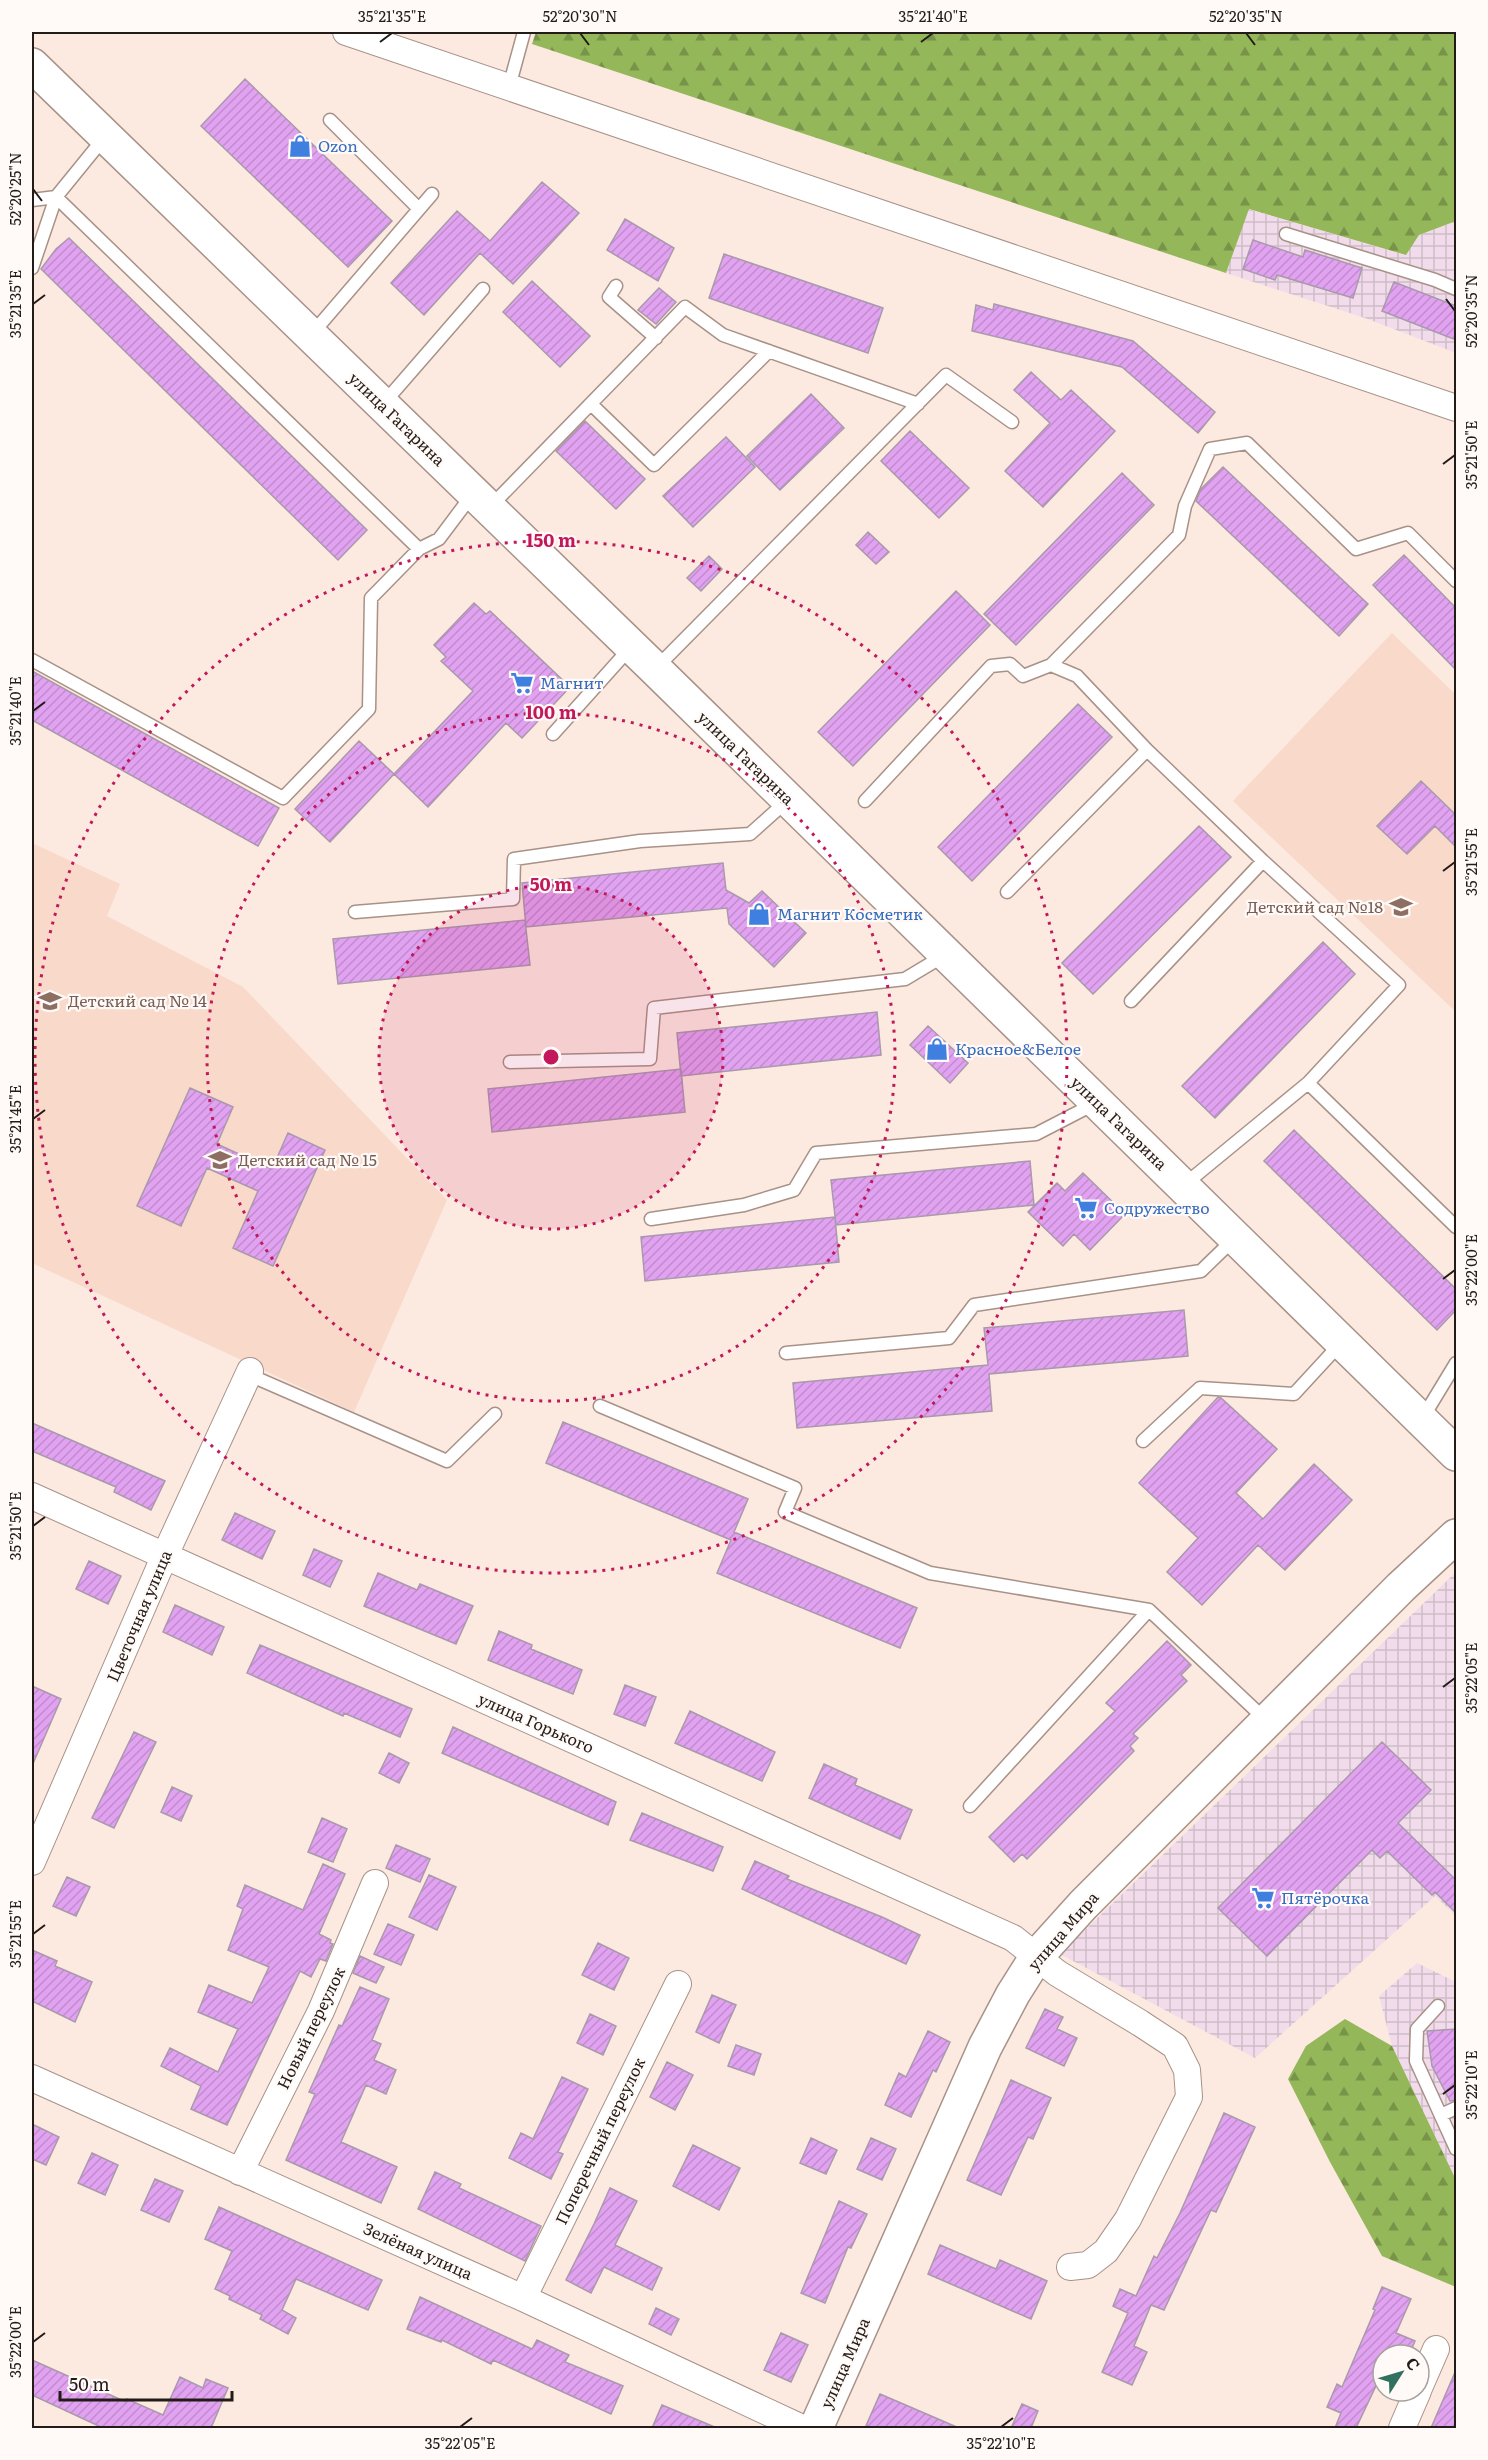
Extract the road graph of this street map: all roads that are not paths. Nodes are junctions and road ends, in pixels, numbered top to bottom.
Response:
1 (346, 32) edge
2 (524, 32) edge
3 (32, 65) edge
4 (509, 87) junction
5 (330, 120) dead end
6 (104, 137) junction
7 (432, 194) dead end
8 (56, 197) junction
9 (32, 200) edge
10 (419, 209) junction
11 (1286, 234) dead end
12 (32, 268) edge
13 (616, 286) dead end
14 (483, 289) dead end
15 (1456, 289) edge
16 (310, 336) junction
17 (656, 338) junction
18 (769, 351) junction
19 (591, 404) junction
20 (918, 404) junction
21 (382, 405) junction
22 (1456, 408) edge
23 (1012, 422) dead end
24 (481, 501) junction
25 (419, 549) junction
26 (1456, 581) edge
27 (632, 646) junction
28 (32, 660) edge
29 (1051, 665) junction
30 (655, 669) junction
31 (554, 734) dead end
32 (1147, 750) junction
33 (788, 800) junction
34 (865, 801) dead end
35 (1263, 861) junction
36 (1007, 892) dead end
37 (355, 912) dead end
38 (946, 954) junction
39 (1131, 1001) dead end
40 (510, 1062) dead end
41 (1308, 1083) junction
42 (1097, 1102) junction
43 (1183, 1185) junction
44 (651, 1219) dead end
45 (1456, 1227) edge
46 (1236, 1237) junction
47 (1342, 1342) junction
48 (786, 1353) dead end
49 (1456, 1363) edge
50 (249, 1372) joint
51 (600, 1406) dead end
52 (495, 1414) dead end
53 (1422, 1420) junction
54 (1143, 1441) dead end
55 (1456, 1454) edge
56 (32, 1496) edge
57 (1456, 1536) edge
58 (165, 1556) junction
59 (1149, 1611) junction
60 (1268, 1722) junction
61 (970, 1806) dead end
62 (32, 1863) edge
63 (375, 1883) dead end
64 (1038, 1956) junction
65 (678, 1984) dead end
66 (1438, 2006) dead end
67 (32, 2078) edge
68 (1456, 2108) edge
69 (1441, 2115) junction
70 (1456, 2149) edge
71 (240, 2172) junction
72 (1070, 2267) dead end
73 (523, 2298) junction
74 (1436, 2349) dead end
75 (1431, 2360) edge
76 (1413, 2403) edge
77 (802, 2428) edge
78 (816, 2428) edge
79 (1402, 2428) edge

1 - 4 street
2 - 4 lane
3 - 6 main road, улица Гагарина
4 - 22 street
5 - 10 lane
6 - 8 lane
6 - 16 main road, улица Гагарина
7 - 10 lane
8 - 9 lane
8 - 12 lane
8 - 25 lane
10 - 16 lane
11 - 15 lane
13 - 17 lane
14 - 21 lane
16 - 21 main road, улица Гагарина
17 - 18 lane
17 - 19 lane
18 - 19 lane
18 - 20 lane
19 - 24 lane
20 - 23 lane
20 - 30 lane
21 - 24 main road, улица Гагарина
24 - 25 lane
24 - 27 main road, улица Гагарина
25 - 28 lane
26 - 29 lane
27 - 30 main road, улица Гагарина
27 - 31 lane
29 - 32 lane
29 - 34 lane
30 - 33 main road, улица Гагарина
32 - 35 lane
32 - 36 lane
33 - 37 lane
33 - 38 main road, улица Гагарина
35 - 39 lane
35 - 41 lane
38 - 40 lane
38 - 42 main road, улица Гагарина
41 - 43 lane
41 - 45 lane
42 - 43 main road, улица Гагарина
42 - 44 lane
43 - 46 main road, улица Гагарина
46 - 47 main road, улица Гагарина
46 - 48 lane
47 - 53 main road, улица Гагарина
47 - 54 lane
49 - 53 lane
50 - 52 lane
50 - 58 street, Цветочная улица
51 - 59 lane
53 - 55 main road, улица Гагарина
56 - 58 street, улица Горького
57 - 60 main road, улица Мира
58 - 62 street, Цветочная улица
58 - 64 street, улица Горького
59 - 60 lane
59 - 61 lane
60 - 64 main road, улица Мира
63 - 71 street, Новый переулок
64 - 72 street, улица Горького
64 - 78 main road, улица Мира
65 - 73 street, Поперечный переулок
66 - 69 lane
67 - 71 street, Зелёная улица
68 - 69 lane
69 - 70 lane
71 - 73 street, Зелёная улица
73 - 77 street, Зелёная улица
74 - 75 street
76 - 79 street

